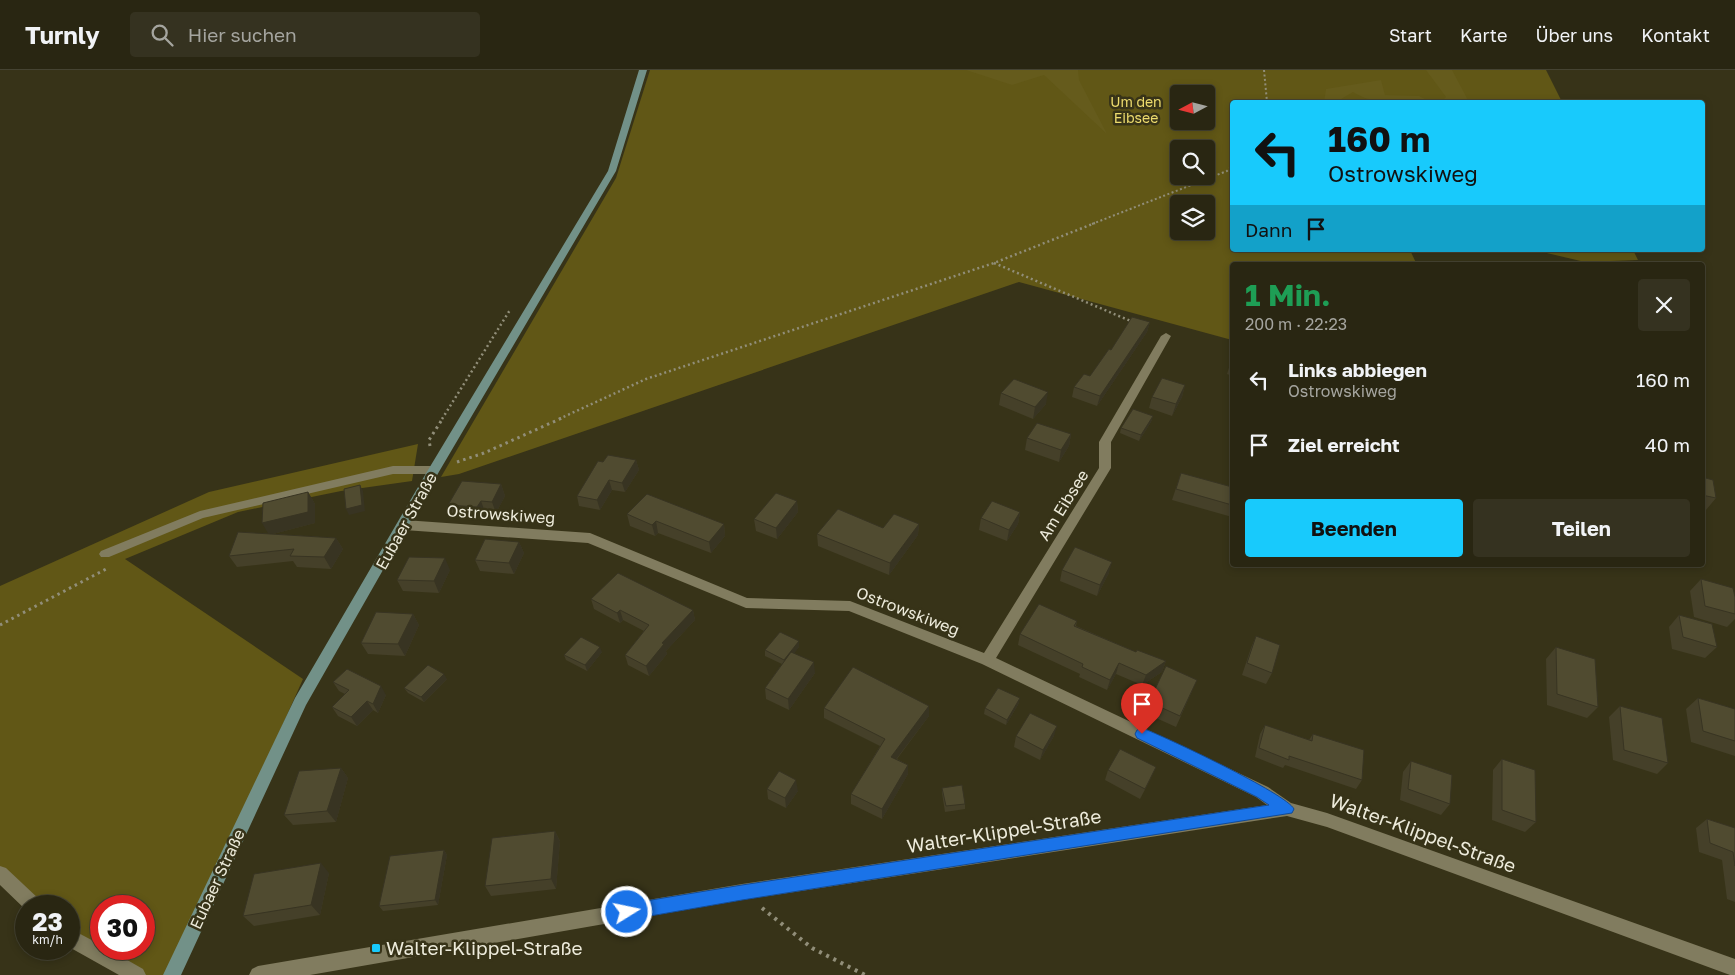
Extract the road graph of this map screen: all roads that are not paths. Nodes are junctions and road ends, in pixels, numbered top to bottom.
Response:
1 (643, 70) edge
2 (1166, 336) road end
3 (434, 470) junction
4 (404, 525) junction
5 (108, 553) road end
6 (987, 660) junction
7 (1286, 809) junction
8 (0, 874) edge
9 (22, 895) edge
10 (80, 944) edge
11 (1735, 968) edge
12 (136, 975) edge
13 (172, 975) edge
14 (258, 975) edge

1 - 3 street, Eubaer Straße
2 - 6 street, Am Eibsee
3 - 4 street, Eubaer Straße
3 - 5 lane
4 - 6 street, Ostrowskiweg
4 - 13 street, Eubaer Straße
6 - 7 street, Ostrowskiweg
7 - 11 street, Walter-Klippel-Straße
7 - 14 street, Walter-Klippel-Straße
8 - 9 street
10 - 12 street

